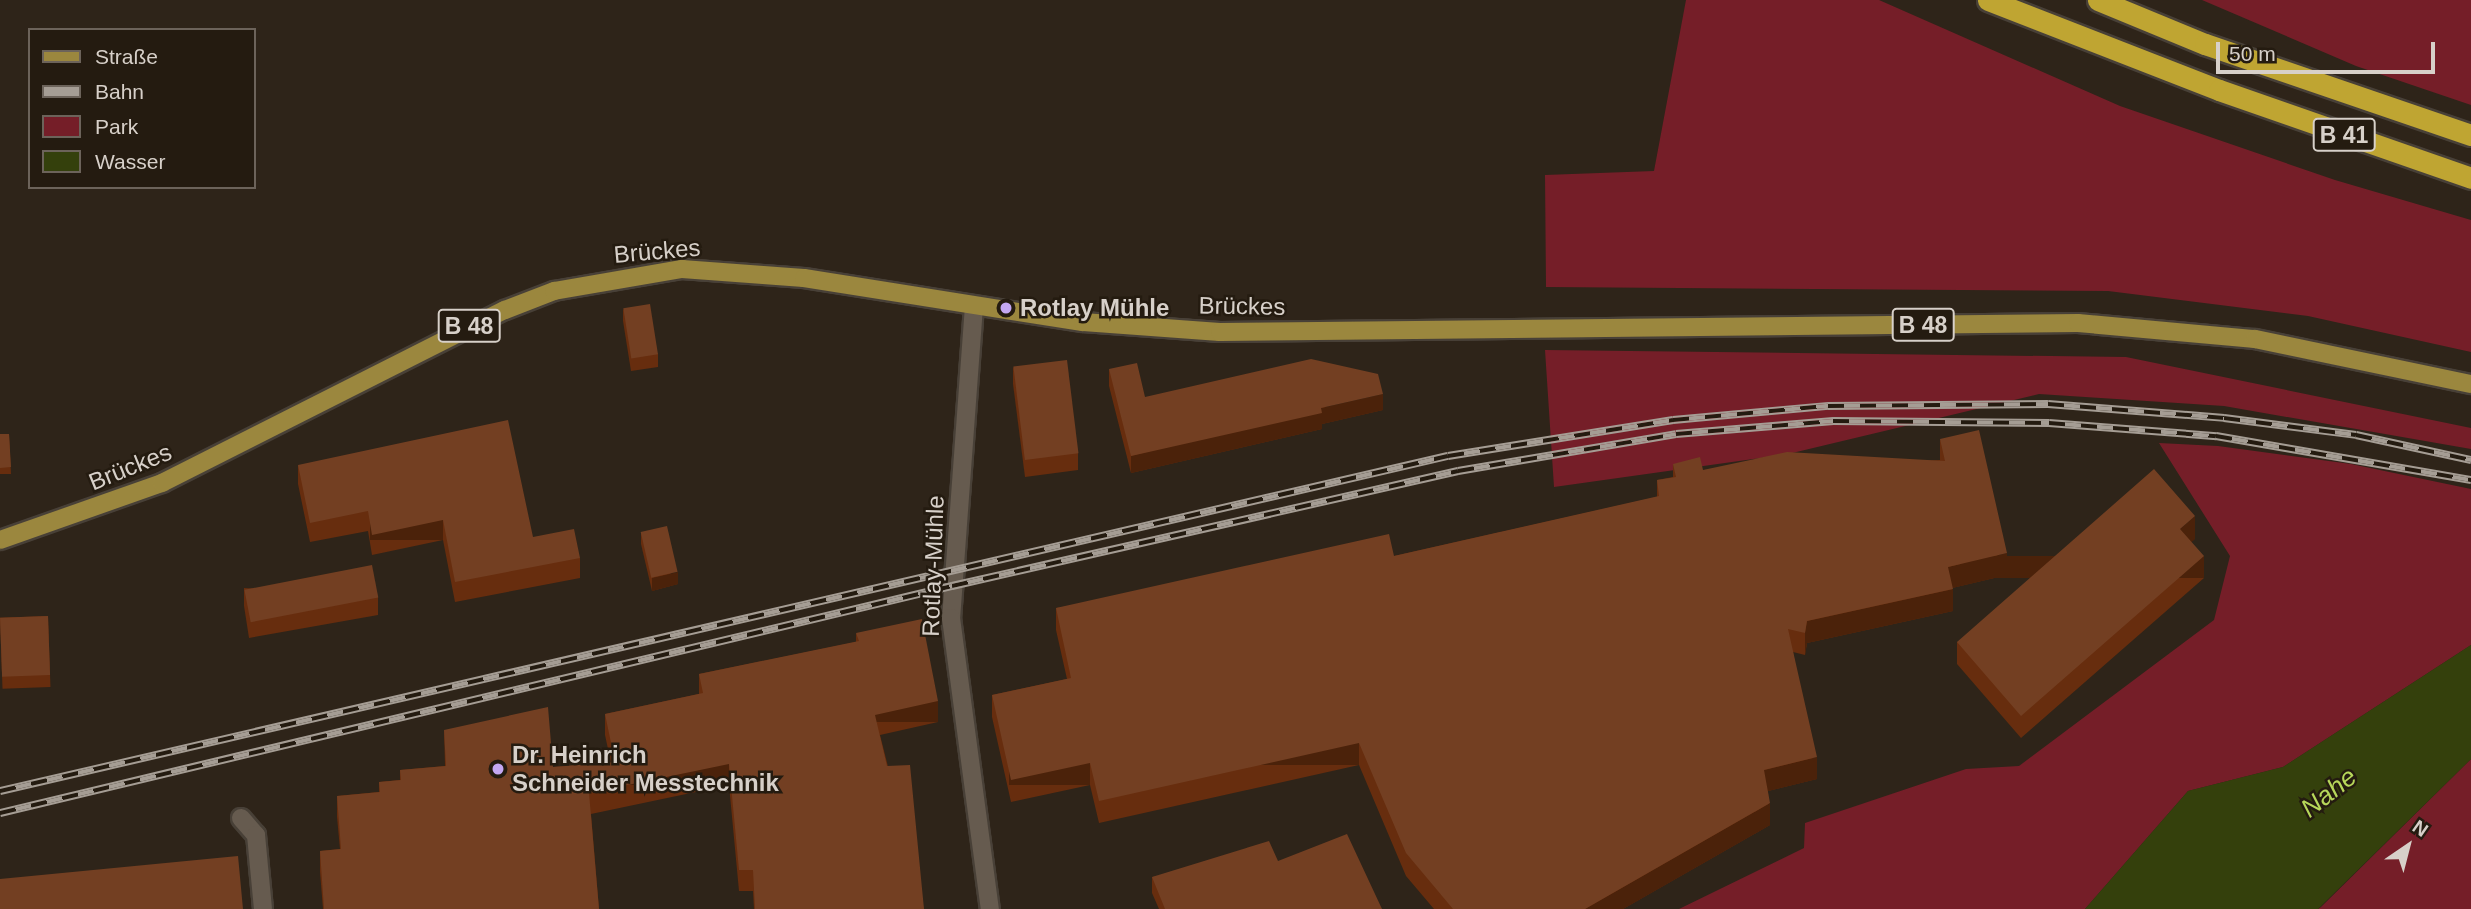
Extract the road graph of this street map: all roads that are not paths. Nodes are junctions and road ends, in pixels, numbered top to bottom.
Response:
1 (1988, 0) edge
2 (2098, 0) edge
3 (2471, 135) edge
4 (2471, 177) edge
5 (974, 306) junction
6 (2471, 384) edge
7 (0, 540) edge
8 (241, 818) dead end
9 (263, 909) edge
10 (990, 909) edge

1 - 4 highway, B 41
2 - 3 highway, B 41
5 - 6 main road, Brückes / B 48
5 - 7 main road, Brückes / B 48
5 - 10 street, Rotlay-Mühle
8 - 9 street

